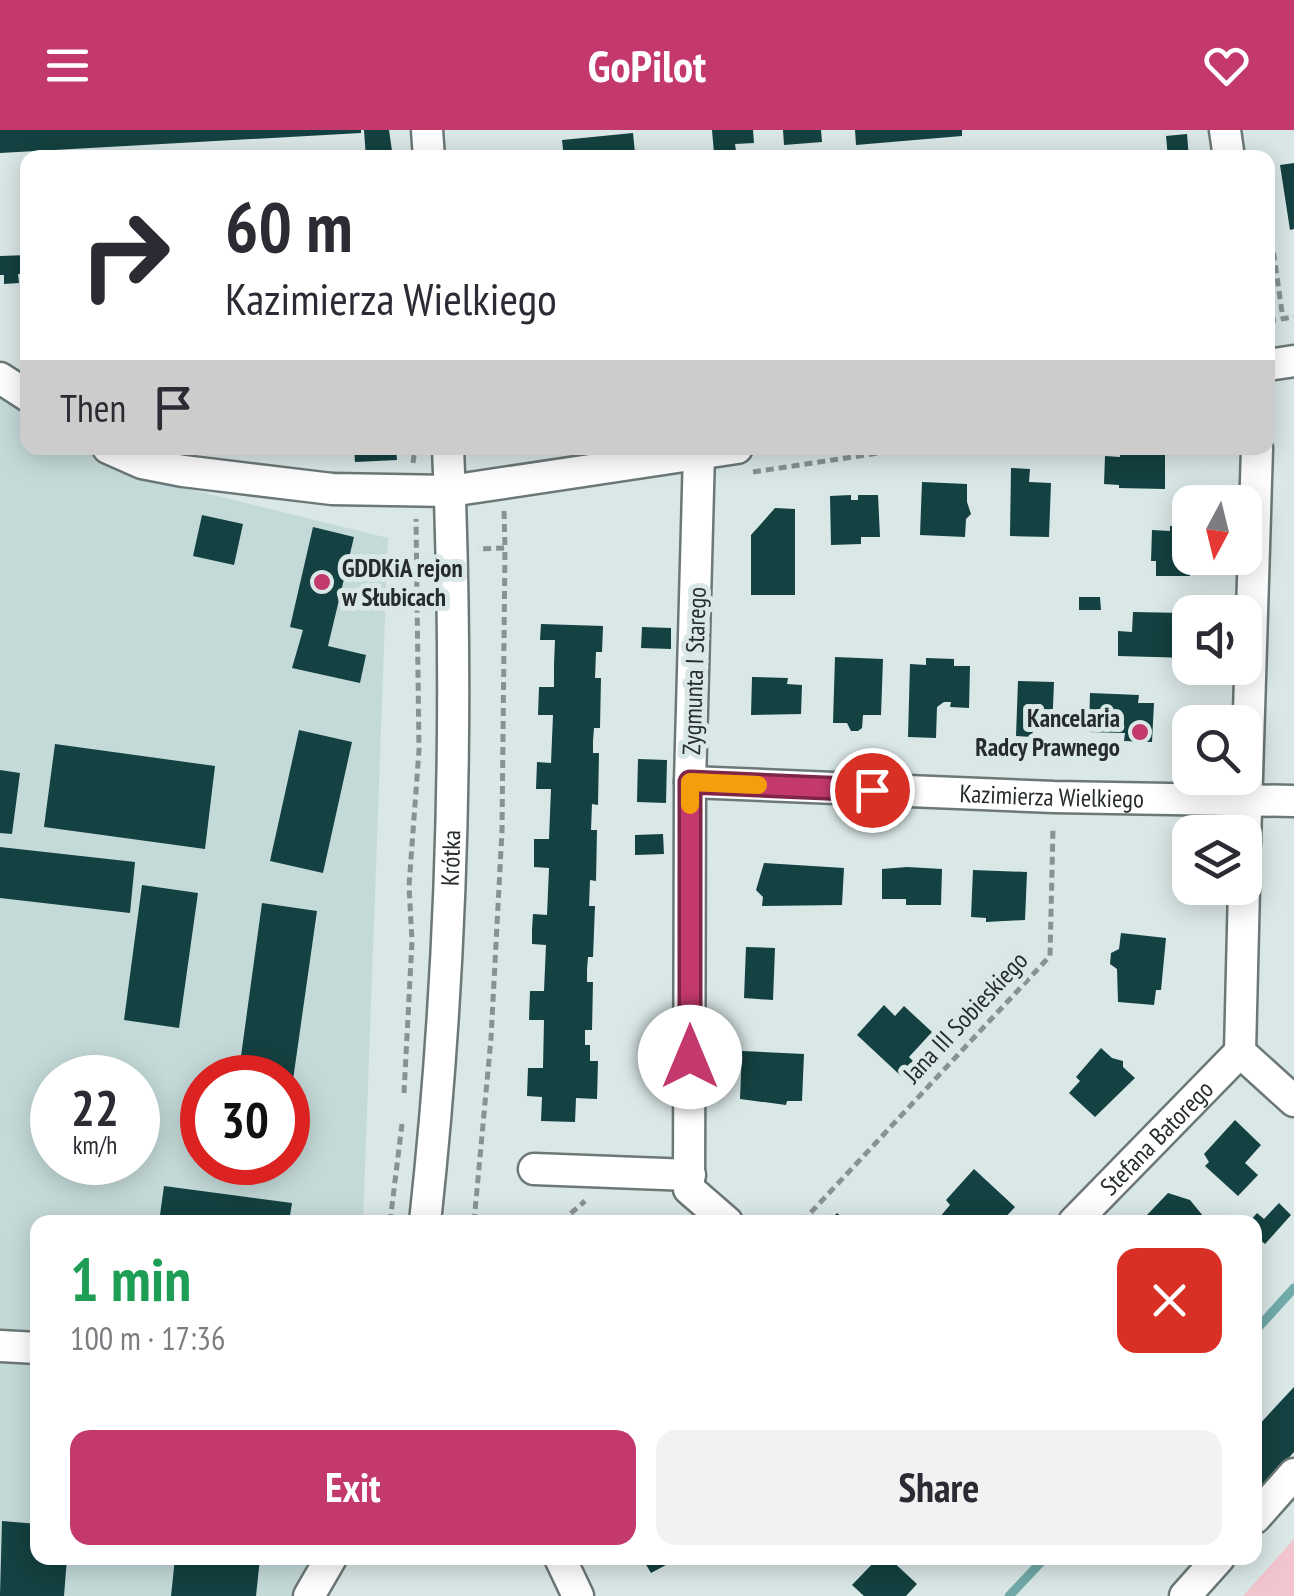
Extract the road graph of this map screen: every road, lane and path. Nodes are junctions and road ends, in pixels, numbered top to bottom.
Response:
1 (1275, 260) edge
2 (1294, 317) edge
3 (1284, 319) junction
4 (1275, 321) edge
5 (124, 455) edge
6 (448, 455) edge
7 (692, 455) edge
8 (699, 455) edge
9 (1257, 455) edge
10 (416, 490) junction
11 (450, 491) junction
12 (416, 550) junction
13 (452, 550) junction
14 (690, 782) junction
15 (1054, 798) junction
16 (1246, 800) junction
17 (1294, 801) edge
18 (1246, 815) edge
19 (1244, 905) edge
20 (1240, 1052) junction
21 (404, 1094) dead end
22 (1294, 1101) edge
23 (403, 1114) dead end
24 (534, 1169) dead end
25 (689, 1182) junction
26 (391, 1215) edge
27 (427, 1215) edge
28 (475, 1215) edge
29 (720, 1215) edge
30 (809, 1215) edge
31 (1081, 1215) edge
32 (0, 1346) edge
33 (30, 1348) edge
34 (1294, 1474) edge
35 (1262, 1510) edge
36 (327, 1565) edge
37 (563, 1565) edge
38 (1214, 1565) edge
39 (309, 1596) edge
40 (578, 1596) edge
41 (1185, 1596) edge

1 - 3 path
2 - 3 path
3 - 4 path
5 - 10 street
6 - 11 street, Krótka
7 - 11 street
8 - 14 street, Zygmunta I Starego
9 - 16 street
10 - 11 street
10 - 12 path
11 - 13 street, Krótka
12 - 13 path
12 - 21 path
13 - 27 street, Krótka
13 - 28 path
14 - 15 street, Kazimierza Wielkiego
14 - 25 street, Zygmunta I Starego
15 - 16 street, Kazimierza Wielkiego
15 - 30 path, Jana III Sobieskiego
16 - 17 street, Kazimierza Wielkiego
16 - 18 street
19 - 20 street
20 - 22 street
20 - 31 street, Stefana Batorego
23 - 26 path
24 - 25 street
25 - 29 street
32 - 33 street
34 - 35 street
36 - 39 street
37 - 40 street
38 - 41 street

